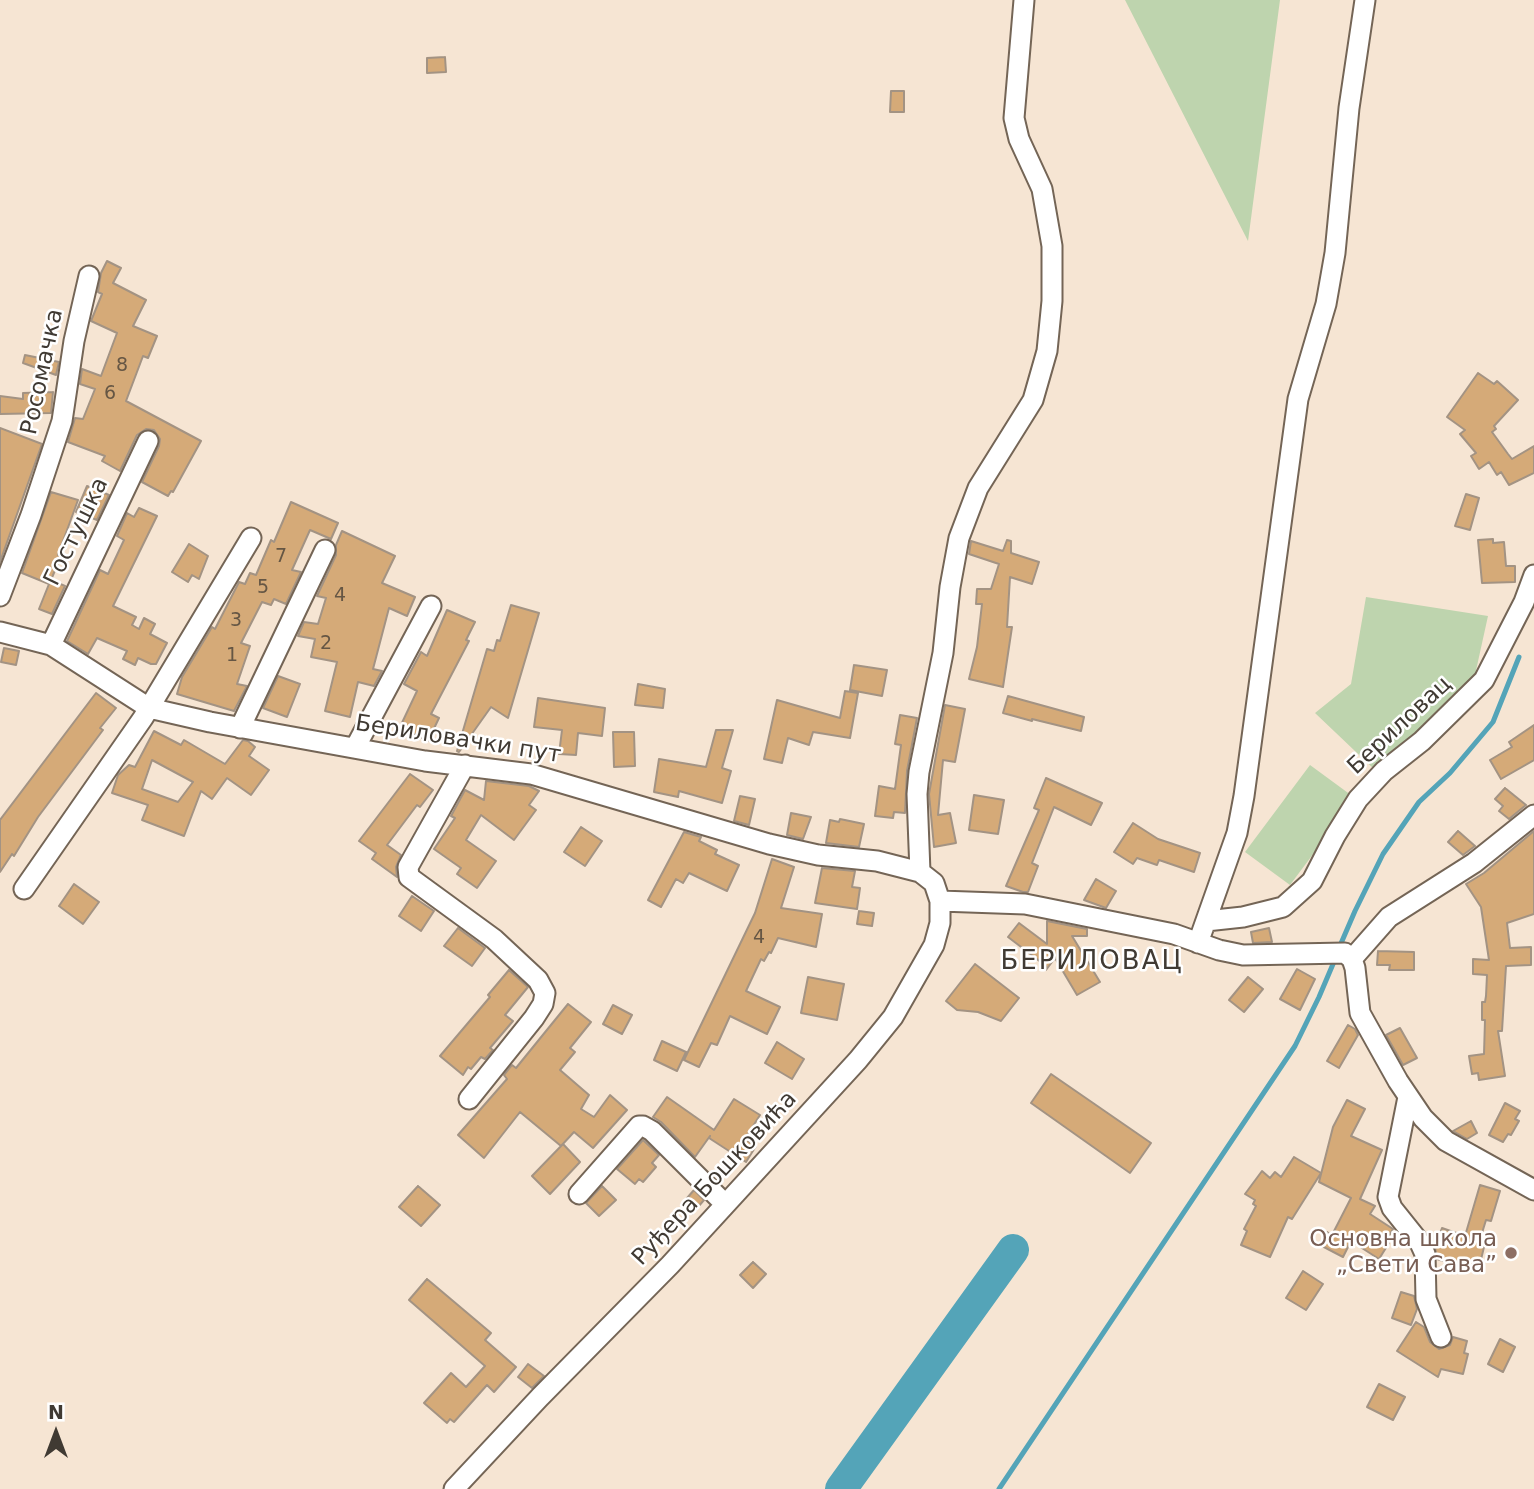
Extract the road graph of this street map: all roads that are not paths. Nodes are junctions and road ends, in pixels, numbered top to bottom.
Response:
1 (1024, 0) edge
2 (1365, 0) edge
3 (89, 276) dead end
4 (148, 441) dead end
5 (251, 538) dead end
6 (325, 550) dead end
7 (1534, 575) edge
8 (0, 596) edge
9 (430, 606) dead end
10 (0, 632) edge
11 (51, 645) junction
12 (149, 708) junction
13 (240, 728) junction
14 (355, 748) junction
15 (464, 765) junction
16 (1534, 815) edge
17 (920, 872) junction
18 (24, 889) dead end
19 (940, 901) junction
20 (1206, 920) junction
21 (1198, 943) junction
22 (1342, 955) junction
23 (1408, 1097) junction
24 (469, 1099) dead end
25 (1534, 1189) edge
26 (579, 1195) dead end
27 (725, 1203) junction
28 (1441, 1337) dead end
29 (454, 1489) edge

1 - 17 street
2 - 20 street
3 - 8 street, Росомачка
4 - 11 street, Гостушка
5 - 12 street
6 - 13 street
7 - 20 street, Бериловац
9 - 14 street
10 - 11 street, Бериловачки пут
11 - 12 street, Бериловачки пут
12 - 13 street, Бериловачки пут
12 - 18 street
13 - 14 street, Бериловачки пут
14 - 15 street, Бериловачки пут
15 - 17 street, Бериловачки пут
15 - 24 street
16 - 22 street
17 - 19 street
19 - 21 street
19 - 27 street, Руђера Бошковића
20 - 21 street
21 - 22 street
22 - 23 street
23 - 25 street
23 - 28 street
26 - 27 street
27 - 29 street, Руђера Бошковића

